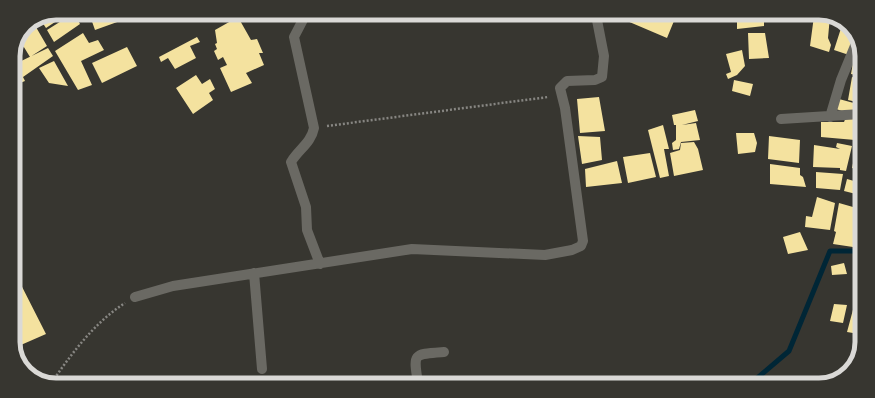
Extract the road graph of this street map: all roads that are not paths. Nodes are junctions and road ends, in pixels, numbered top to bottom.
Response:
1 (303, 20) edge
2 (597, 20) edge
3 (854, 49) edge
4 (855, 115) edge
5 (830, 117) junction
6 (781, 119) dead end
7 (320, 264) junction
8 (254, 273) junction
9 (135, 297) road end
10 (444, 352) dead end
11 (262, 369) dead end
12 (417, 378) edge

1 - 7 street
2 - 7 street
3 - 5 street
4 - 5 street
5 - 6 street
7 - 8 street
8 - 9 street
8 - 11 street
10 - 12 street

